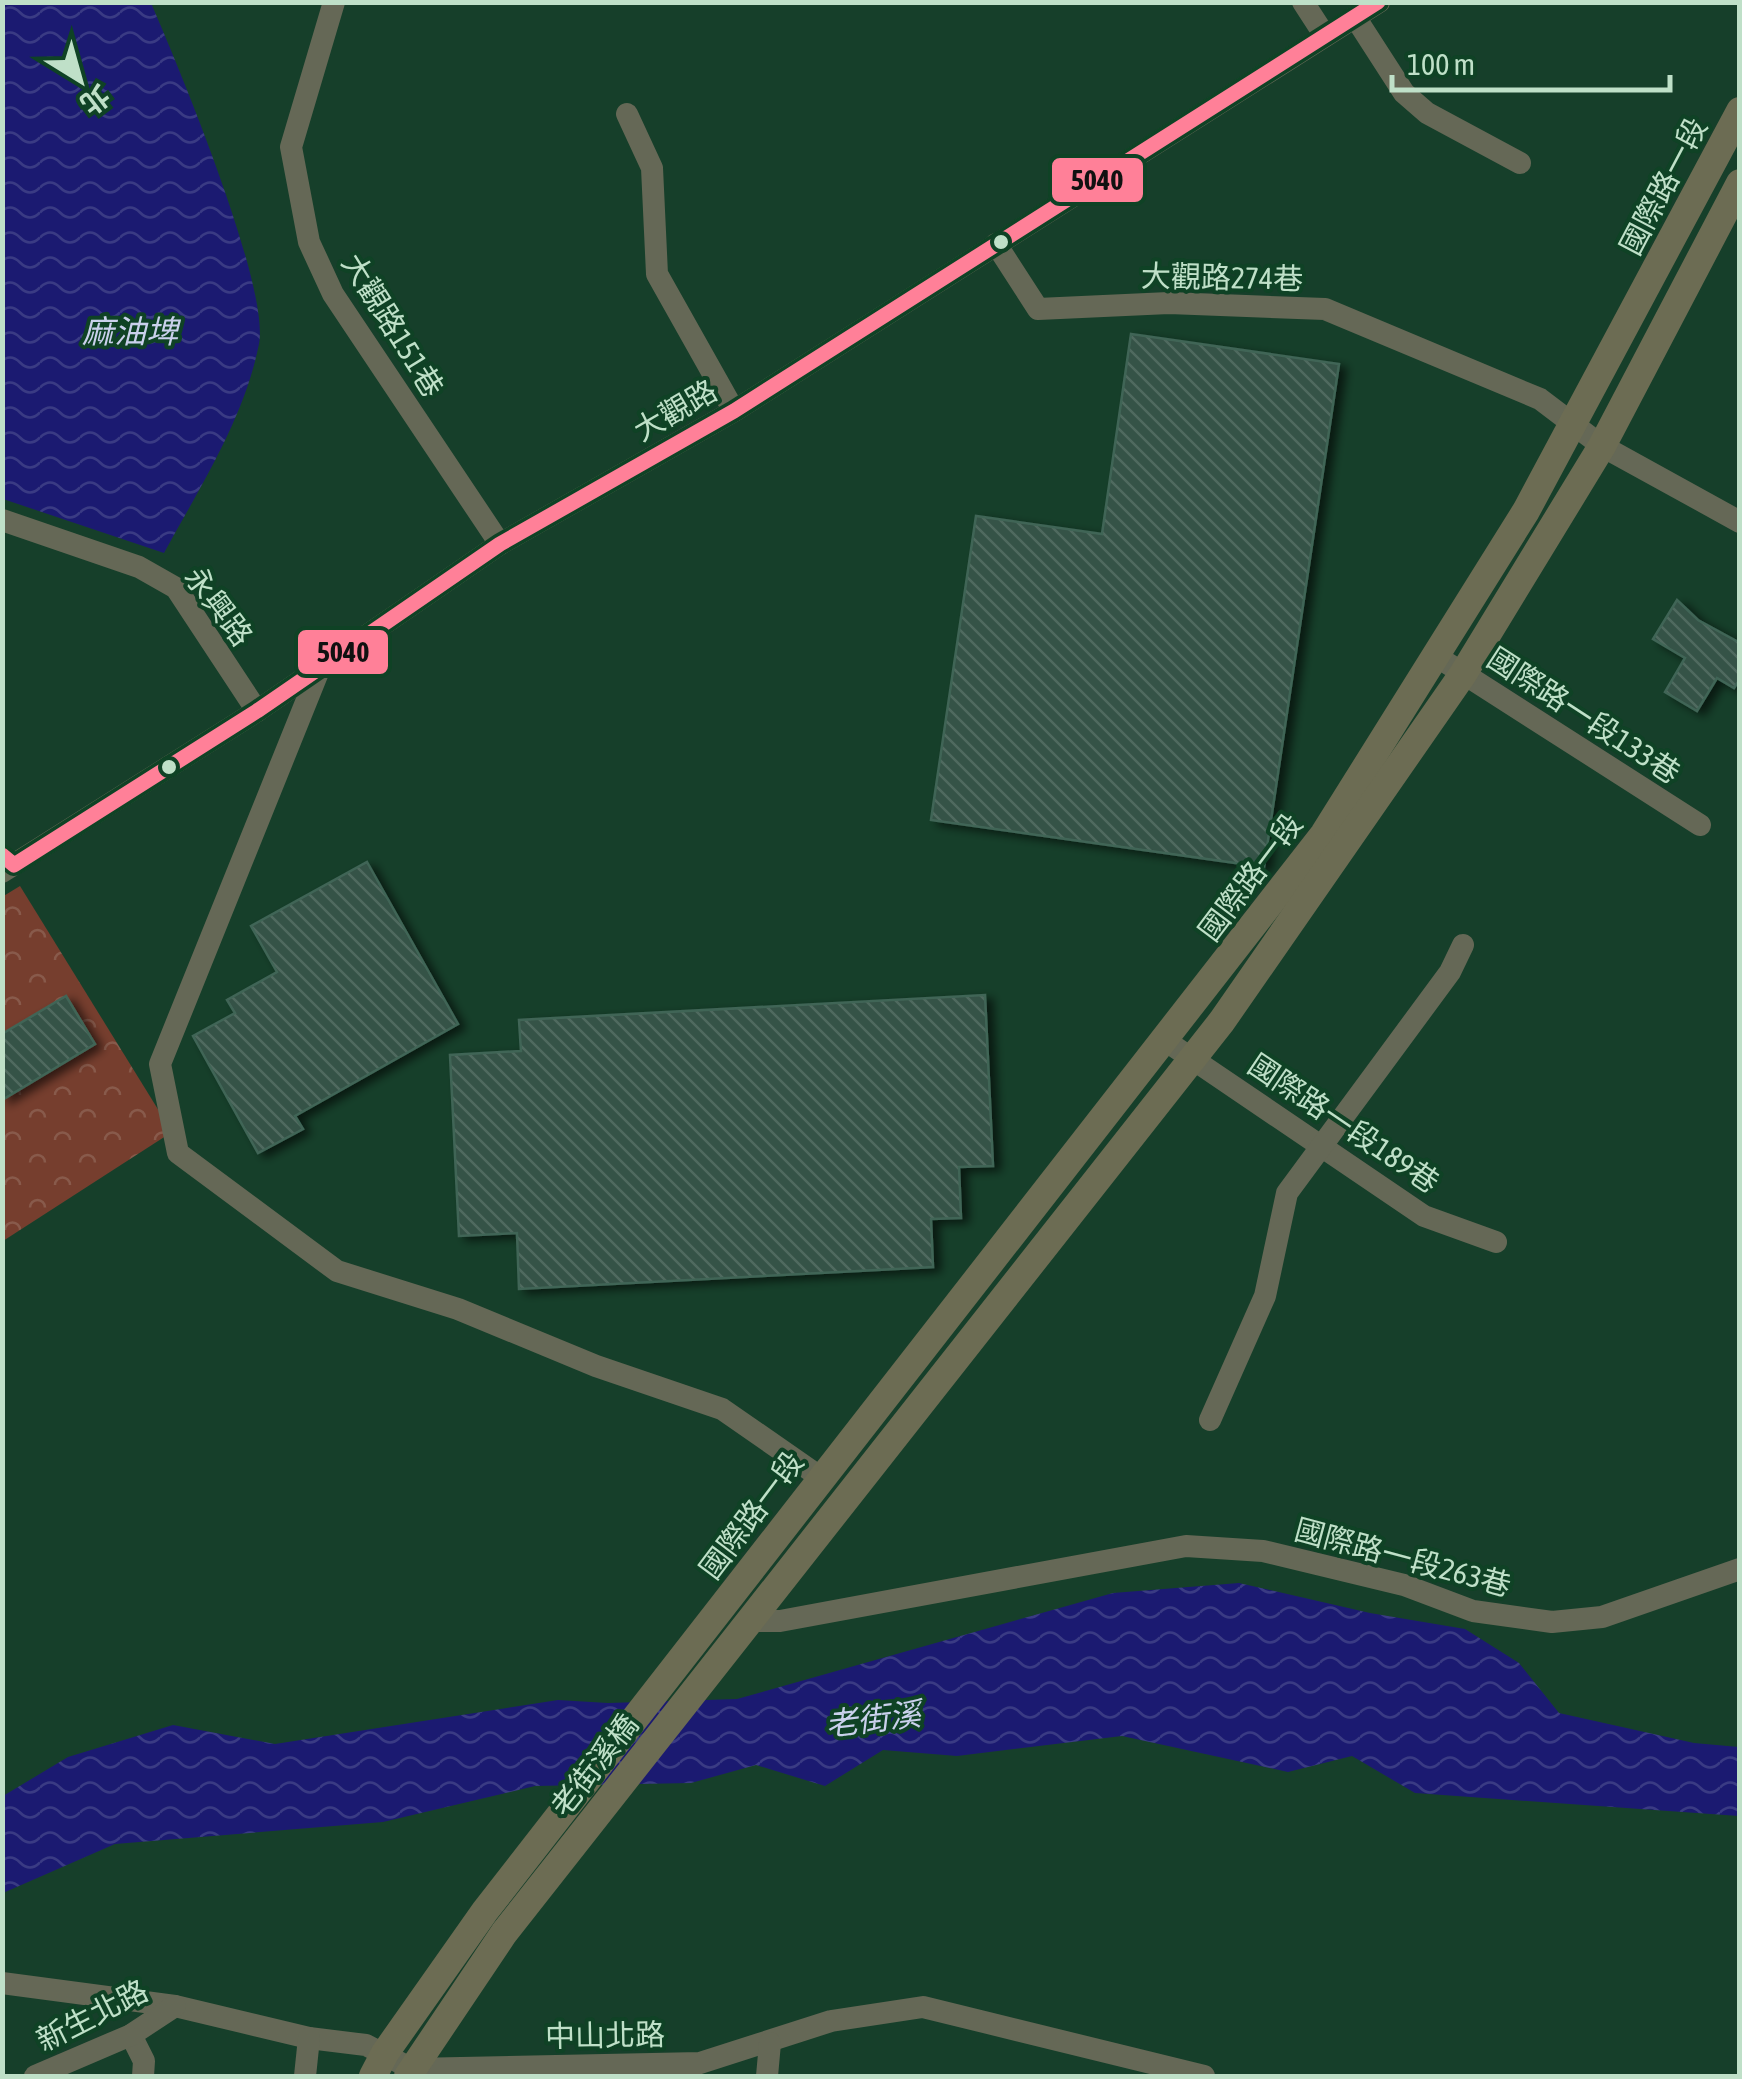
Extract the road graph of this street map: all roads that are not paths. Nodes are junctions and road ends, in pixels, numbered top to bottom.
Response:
1 (334, 2) edge
2 (1303, 2) edge
3 (1379, 2) edge
4 (1355, 18) junction
5 (1325, 36) junction
6 (1740, 111) edge
7 (627, 114) dead end
8 (1520, 163) dead end
9 (1740, 183) edge
10 (1686, 212) junction
11 (1715, 227) junction
12 (996, 244) junction
13 (734, 411) junction
14 (1573, 427) junction
15 (1602, 446) junction
16 (2, 520) edge
17 (1740, 522) edge
18 (500, 544) junction
19 (1436, 656) junction
20 (322, 664) junction
21 (1462, 674) junction
22 (257, 710) junction
23 (1700, 825) dead end
24 (6, 864) edge
25 (1464, 945) dead end
26 (1166, 1041) junction
27 (1194, 1057) junction
28 (1321, 1146) junction
29 (1496, 1242) dead end
30 (1210, 1420) dead end
31 (820, 1477) junction
32 (1740, 1570) edge
33 (734, 1625) junction
34 (2, 1982) edge
35 (174, 2006) junction
36 (131, 2035) junction
37 (309, 2038) junction
38 (770, 2042) junction
39 (379, 2065) edge
40 (410, 2072) edge
41 (46, 2074) edge
42 (143, 2076) edge
43 (305, 2076) edge
44 (767, 2076) edge
45 (1204, 2076) edge

1 - 18 street, 大觀路151巷
2 - 5 street
3 - 4 street, 大觀路
4 - 5 street, 大觀路
4 - 8 street
5 - 12 street, 大觀路
6 - 10 main road, 國際路一段
7 - 13 street
9 - 11 main road, 國際路一段
10 - 11 main road
10 - 14 main road, 國際路一段
11 - 15 main road, 國際路一段
12 - 13 street, 大觀路
12 - 14 street, 大觀路274巷
13 - 18 street, 大觀路
14 - 15 street
14 - 19 main road, 國際路一段
15 - 17 street
15 - 21 main road, 國際路一段
16 - 22 street, 永興路
18 - 20 street, 大觀路
19 - 21 street, 國際路一段133巷
19 - 26 main road, 國際路一段
20 - 22 street, 大觀路
20 - 31 street
21 - 23 street, 國際路一段133巷
21 - 27 main road, 國際路一段
22 - 24 street, 大觀路
25 - 28 street
26 - 27 street, 國際路一段189巷
26 - 31 main road, 國際路一段
27 - 28 street, 國際路一段189巷
27 - 33 main road, 國際路一段
28 - 29 street, 國際路一段189巷
28 - 30 street
31 - 33 main road, 國際路一段
32 - 33 street, 國際路一段263巷
33 - 39 main road, 老街溪橋
33 - 40 main road, 老街溪橋
34 - 35 street, 中山北路
35 - 36 street, 新生北路
35 - 37 street, 中山北路
36 - 41 street, 新生北路
36 - 42 street
37 - 39 street, 中山北路
37 - 43 street
38 - 40 street, 中山北路
38 - 44 street
38 - 45 street, 中山北路
39 - 40 street, 中山北路

